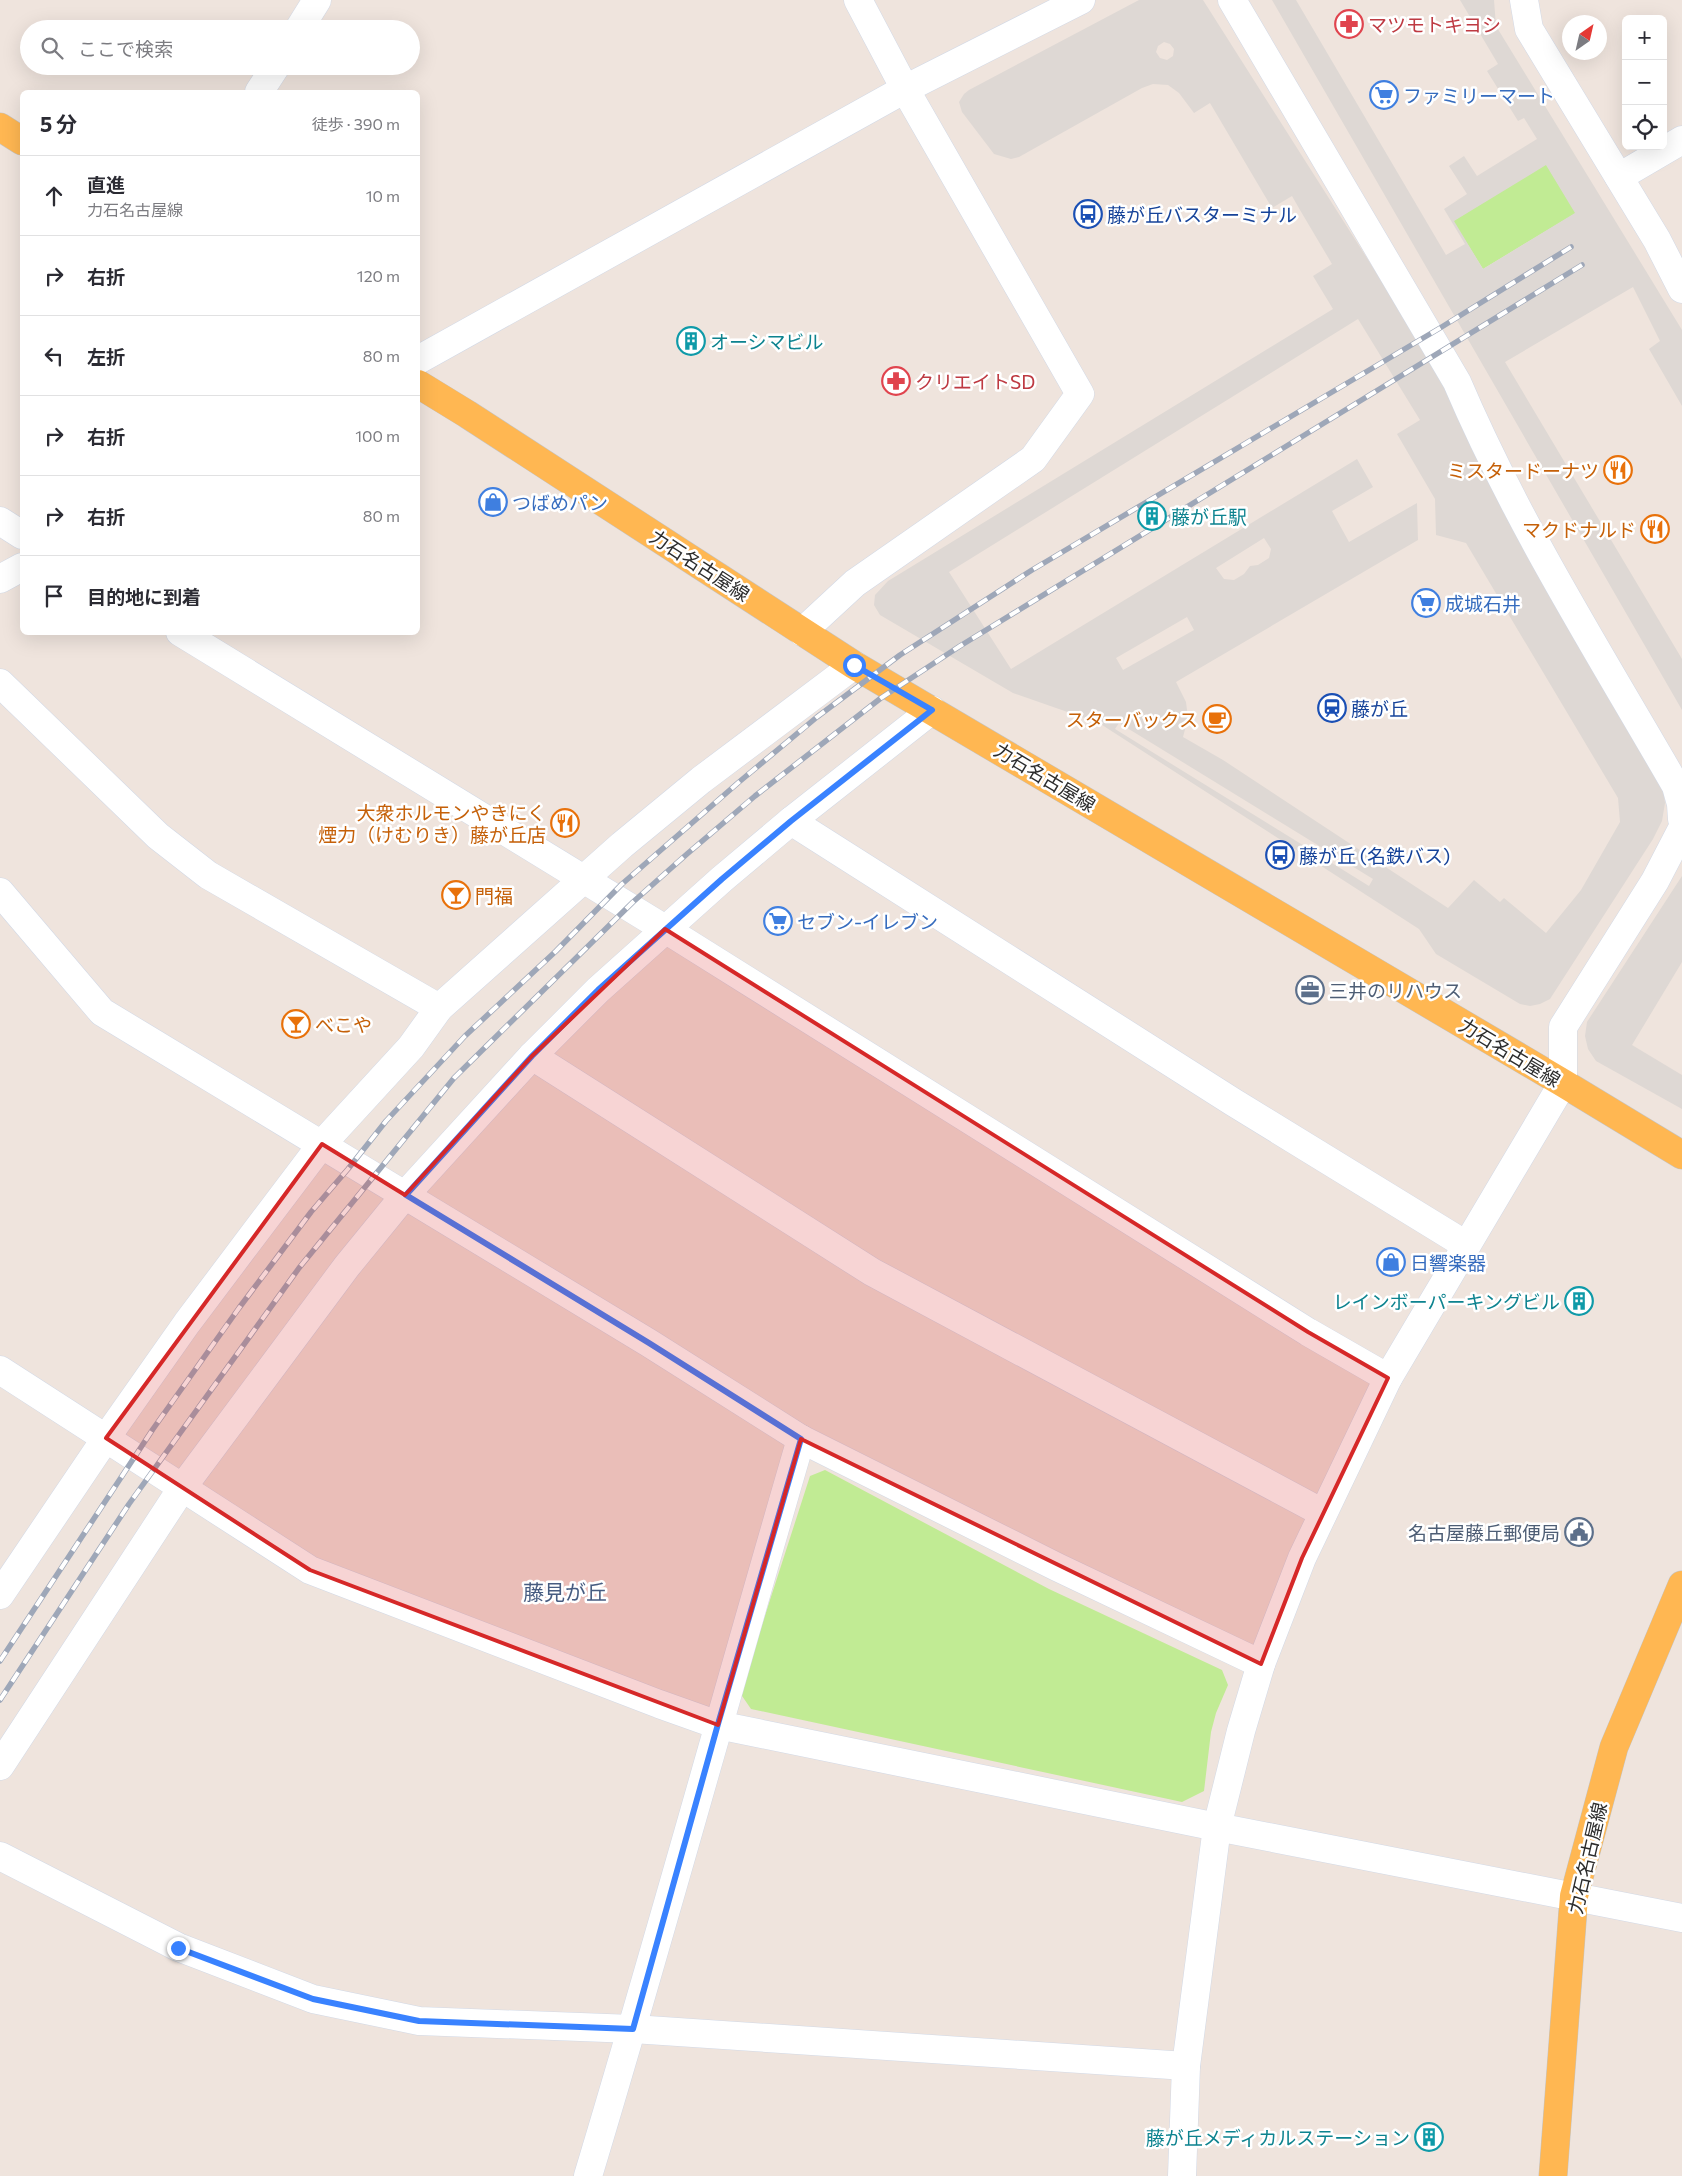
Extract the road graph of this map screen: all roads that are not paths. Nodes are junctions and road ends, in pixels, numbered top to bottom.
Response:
1 (317, 0) edge
2 (858, 0) edge
3 (1081, 0) edge
4 (1232, 0) edge
5 (1524, 0) edge
6 (305, 20) edge
7 (270, 75) edge
8 (905, 89) junction
9 (260, 90) edge
10 (0, 127) edge
11 (20, 140) edge
12 (1682, 140) edge
13 (1619, 177) junction
14 (1682, 287) edge
15 (420, 359) edge
16 (420, 385) edge
17 (0, 521) edge
18 (20, 534) edge
19 (20, 568) edge
20 (0, 579) edge
21 (802, 632) junction
22 (185, 635) edge
23 (854, 665) junction
24 (0, 683) edge
25 (932, 710) junction
26 (1682, 819) edge
27 (791, 821) junction
28 (1682, 829) edge
29 (583, 881) junction
30 (0, 892) edge
31 (665, 929) junction
32 (439, 1008) junction
33 (532, 1056) junction
34 (1563, 1083) junction
35 (322, 1144) junction
36 (1682, 1155) edge
37 (406, 1195) junction
38 (1466, 1245) junction
39 (0, 1370) edge
40 (1388, 1378) junction
41 (106, 1438) junction
42 (801, 1439) junction
43 (182, 1488) junction
44 (1323, 1513) junction
45 (1682, 1585) edge
46 (0, 1595) edge
47 (1261, 1664) junction
48 (718, 1724) junction
49 (0, 1766) edge
50 (1217, 1827) junction
51 (0, 1856) edge
52 (1574, 1896) junction
53 (1682, 1918) edge
54 (633, 2029) junction
55 (1186, 2066) junction
56 (588, 2176) edge
57 (1182, 2176) edge
58 (1553, 2176) edge

1 - 6 street
2 - 8 street
3 - 8 street
4 - 26 street
5 - 13 street
7 - 9 street
8 - 15 street
8 - 21 street
10 - 11 main road
12 - 13 street
13 - 14 street
16 - 21 main road, 力石名古屋線
17 - 18 street
19 - 20 street
21 - 23 main road, 力石名古屋線
22 - 29 street
23 - 25 main road, 力石名古屋線
23 - 29 street
24 - 32 street
25 - 27 street
25 - 34 main road, 力石名古屋線
27 - 31 street
27 - 38 street
28 - 34 street
29 - 31 street
29 - 32 street
30 - 35 street
31 - 33 street
31 - 40 street
32 - 35 street
33 - 37 street
33 - 44 street
34 - 36 main road, 力石名古屋線
34 - 38 street
35 - 37 street
35 - 41 street
37 - 42 street
37 - 43 street
38 - 40 street
39 - 41 street
40 - 44 street
41 - 43 street
41 - 46 street
42 - 47 street
42 - 48 street
43 - 48 street
43 - 49 street
44 - 47 street
45 - 52 main road, 力石名古屋線
47 - 50 street
48 - 50 street
48 - 54 street
50 - 52 street
50 - 55 street
51 - 54 street
52 - 53 street
52 - 58 main road, 力石名古屋線
54 - 55 street
54 - 56 street
55 - 57 street

